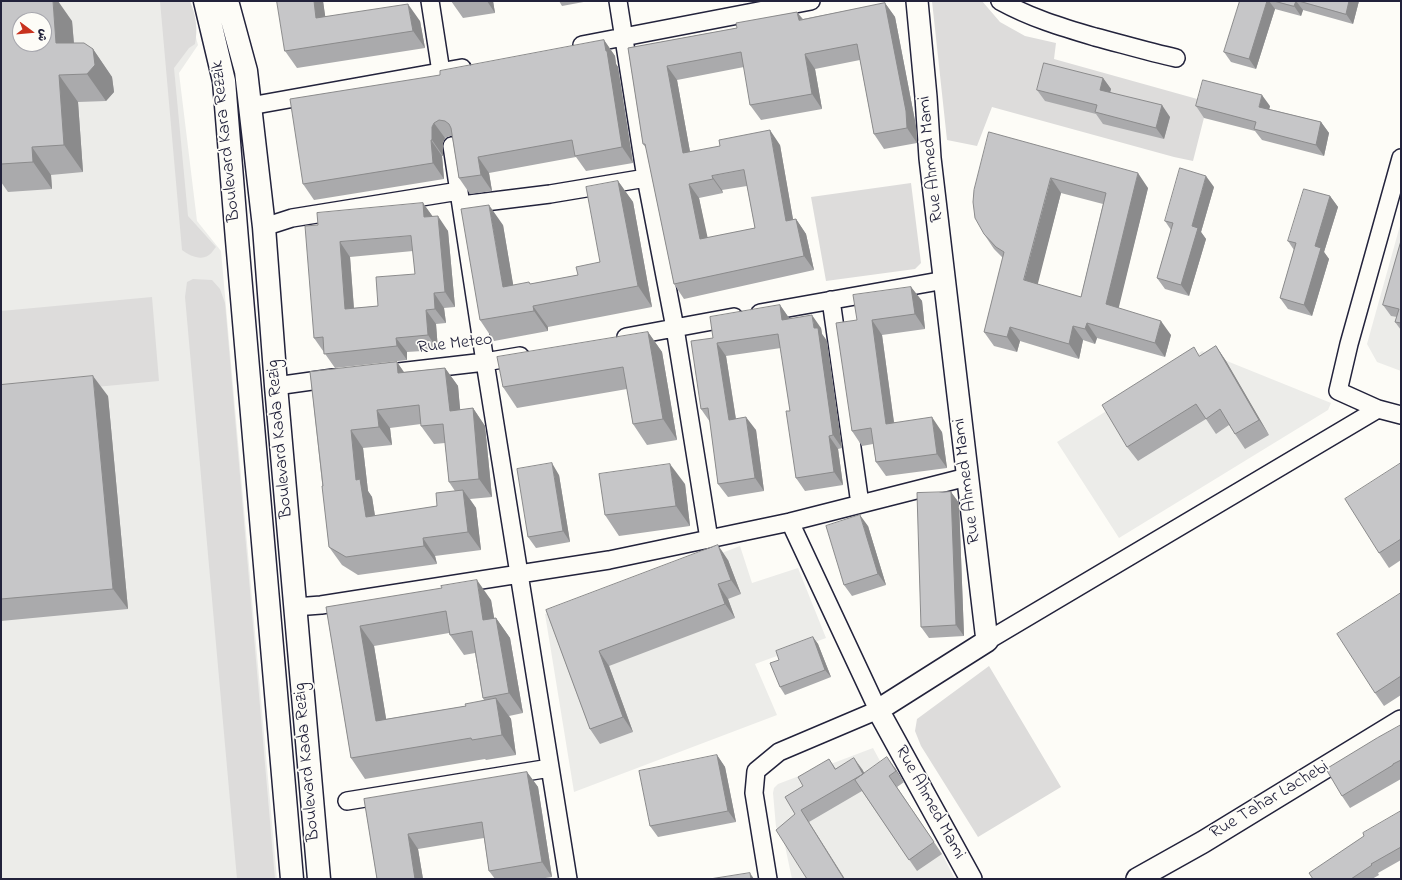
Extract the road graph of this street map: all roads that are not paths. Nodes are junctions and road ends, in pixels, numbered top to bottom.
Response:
1 (205, 1) edge
2 (227, 1) edge
3 (430, 1) edge
4 (618, 1) edge
5 (811, 1) edge
6 (917, 1) edge
7 (1000, 1) edge
8 (624, 37) junction
9 (565, 48) edge
10 (1176, 58) dead end
11 (478, 65) edge
12 (441, 72) junction
13 (250, 106) junction
14 (452, 146) edge
15 (1401, 158) edge
16 (646, 178) junction
17 (460, 198) junction
18 (264, 227) junction
19 (236, 240) joint
20 (945, 280) junction
21 (832, 300) junction
22 (675, 328) junction
23 (612, 339) edge
24 (536, 353) edge
25 (485, 362) junction
26 (276, 386) junction
27 (1378, 409) junction
28 (1401, 415) edge
29 (967, 478) junction
30 (860, 504) junction
31 (790, 522) junction
32 (709, 539) junction
33 (519, 574) junction
34 (294, 607) junction
35 (987, 642) junction
36 (878, 710) junction
37 (1401, 720) edge
38 (550, 768) junction
39 (347, 801) dead end
40 (292, 879) edge
41 (319, 879) edge
42 (568, 879) edge
43 (768, 879) edge
44 (971, 879) edge
45 (1137, 879) edge

1 - 19 main road, Boulevard Kara Rezzik
2 - 13 main road, Boulevard Kada Rezig
3 - 12 street
4 - 8 street
5 - 8 street
6 - 20 street, Rue Ahmed Mami
7 - 10 street
8 - 9 street
8 - 16 street
11 - 12 street
12 - 13 street
13 - 18 main road, Boulevard Kada Rezig
14 - 17 street
15 - 27 street
16 - 17 street
16 - 22 street
17 - 18 street
17 - 25 street
18 - 26 main road, Boulevard Kada Rezig
19 - 40 main road, Boulevard Kada Rezig
20 - 21 street
20 - 29 street, Rue Ahmed Mami
21 - 22 street
21 - 30 street
22 - 23 street
22 - 32 street
24 - 25 street, Rue Meteo
25 - 26 street, Rue Meteo
25 - 33 street
26 - 34 main road, Boulevard Kada Rezig
27 - 28 street
27 - 35 street
29 - 30 street
29 - 35 street, Rue Ahmed Mami
30 - 31 street
31 - 32 street
31 - 36 street
32 - 33 street
33 - 34 street
33 - 38 street
34 - 41 main road, Boulevard Kada Rezig
35 - 36 street
36 - 43 street
36 - 44 street, Rue Ahmed Mami
37 - 45 street, Rue Tahar Lachebi
38 - 39 street
38 - 42 street

